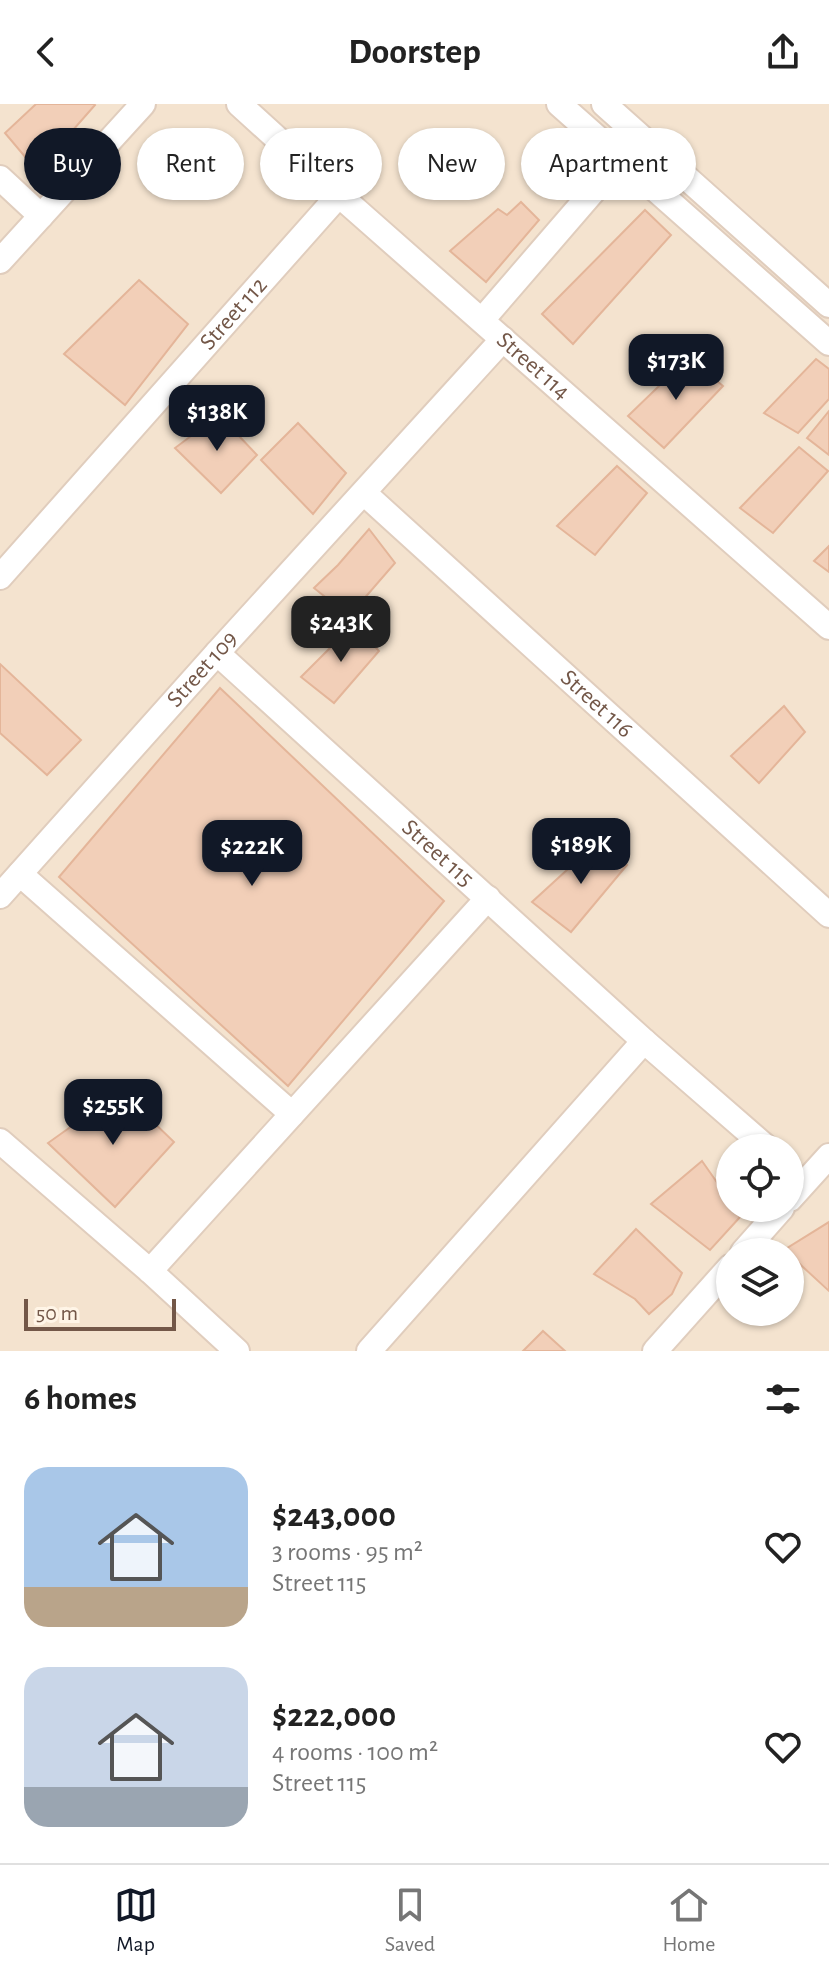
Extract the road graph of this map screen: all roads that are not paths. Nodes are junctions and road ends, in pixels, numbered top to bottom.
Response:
1 (143, 104) edge
2 (239, 104) edge
3 (559, 104) edge
4 (604, 104) edge
5 (265, 128) edge
6 (586, 128) edge
7 (0, 178) edge
8 (335, 200) edge
9 (345, 200) edge
10 (586, 200) edge
11 (667, 200) edge
12 (41, 216) junction
13 (0, 261) edge
14 (829, 305) edge
15 (482, 320) junction
16 (503, 339) junction
17 (829, 343) edge
18 (364, 493) junction
19 (0, 577) edge
20 (829, 627) edge
21 (217, 653) junction
22 (20, 874) junction
23 (0, 896) edge
24 (488, 898) junction
25 (829, 915) edge
26 (644, 1041) junction
27 (292, 1114) junction
28 (751, 1134) edge
29 (0, 1141) edge
30 (829, 1156) edge
31 (804, 1176) edge
32 (770, 1222) edge
33 (755, 1238) edge
34 (150, 1271) junction
35 (716, 1283) edge
36 (237, 1351) edge
37 (369, 1351) edge
38 (655, 1351) edge

1 - 12 street
2 - 5 street, Street 114
3 - 6 street
4 - 14 street
7 - 12 street
8 - 19 street, Street 112
9 - 15 street, Street 114
10 - 15 street
11 - 17 street
12 - 13 street
15 - 16 street, Street 114
16 - 18 street, Street 109
16 - 20 street, Street 114
18 - 21 street, Street 109
18 - 25 street, Street 116
21 - 22 street, Street 109
21 - 24 street, Street 115
22 - 23 street, Street 109
22 - 27 street
24 - 26 street, Street 115
24 - 27 street
26 - 28 street, Street 115
26 - 37 street
27 - 34 street
29 - 34 street
30 - 31 street
32 - 33 street
34 - 36 street
35 - 38 street

